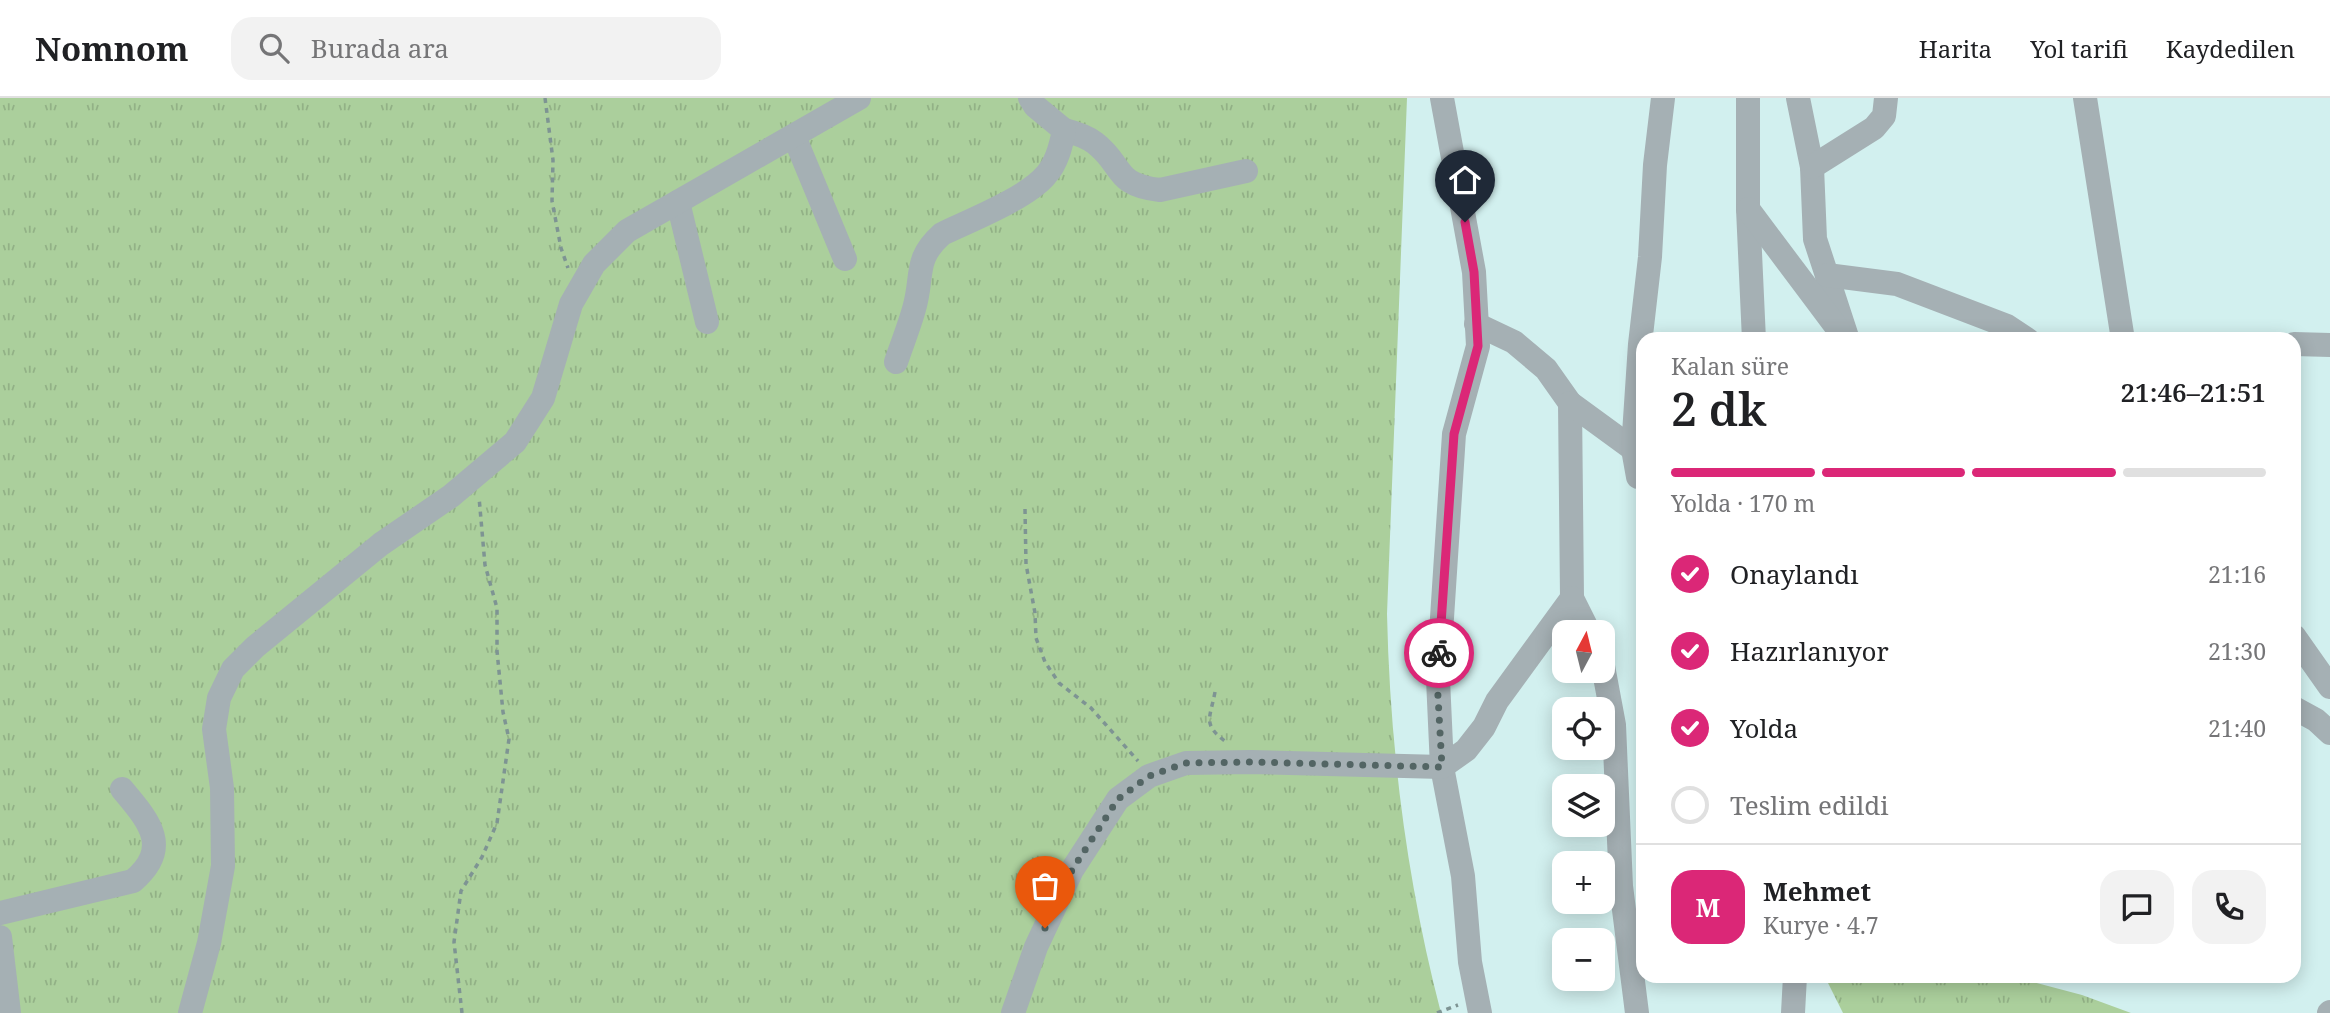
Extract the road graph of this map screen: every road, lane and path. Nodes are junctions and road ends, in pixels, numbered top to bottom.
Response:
1 (545, 98) edge
2 (859, 98) edge
3 (1030, 98) edge
4 (1442, 98) edge
5 (1663, 98) edge
6 (1748, 98) edge
7 (1798, 98) edge
8 (1886, 98) edge
9 (2085, 98) edge
10 (1064, 130) junction
11 (794, 135) junction
12 (1812, 167) junction
13 (1246, 171) dead end
14 (678, 202) junction
15 (1748, 209) junction
16 (845, 258) dead end
17 (1827, 275) junction
18 (577, 293) junction
19 (707, 323) dead end
20 (1476, 324) junction
21 (1643, 332) edge
22 (1754, 332) edge
23 (1841, 332) edge
24 (1845, 332) edge
25 (2016, 332) edge
26 (2122, 332) edge
27 (2301, 344) edge
28 (2330, 345) edge
29 (896, 362) dead end
30 (1570, 403) junction
31 (1636, 415) edge
32 (1633, 449) junction
33 (1636, 466) edge
34 (477, 473) junction
35 (1025, 509) dead end
36 (1572, 598) junction
37 (1583, 620) edge
38 (2301, 646) edge
39 (1606, 683) edge
40 (2330, 687) edge
41 (1215, 692) dead end
42 (2301, 712) edge
43 (2330, 733) edge
44 (1251, 762) junction
45 (1442, 767) junction
46 (1149, 776) junction
47 (122, 789) dead end
48 (0, 913) edge
49 (0, 937) edge
50 (1795, 983) edge
51 (9, 1013) edge
52 (190, 1013) edge
53 (462, 1013) edge
54 (1013, 1013) edge
55 (1480, 1013) edge
56 (1637, 1013) edge
57 (1793, 1013) edge

1 - 18 path
2 - 11 street
3 - 10 street
4 - 20 street
5 - 21 street
6 - 15 street
7 - 12 street
8 - 12 street
9 - 26 street
10 - 13 street
10 - 29 street
11 - 14 street
11 - 16 street
12 - 17 street
14 - 18 street
14 - 19 street
15 - 22 street
15 - 23 street
17 - 24 street
17 - 25 street
18 - 34 street
20 - 30 street
20 - 45 street
27 - 28 street
30 - 32 street
30 - 36 street
31 - 32 street
32 - 33 street
34 - 52 street
34 - 53 path
35 - 46 path
36 - 37 street
36 - 45 street
38 - 40 street
39 - 56 street
41 - 44 path
42 - 43 street
44 - 45 street
44 - 46 street
45 - 55 street
46 - 54 street
47 - 48 street
49 - 51 street
50 - 57 street

